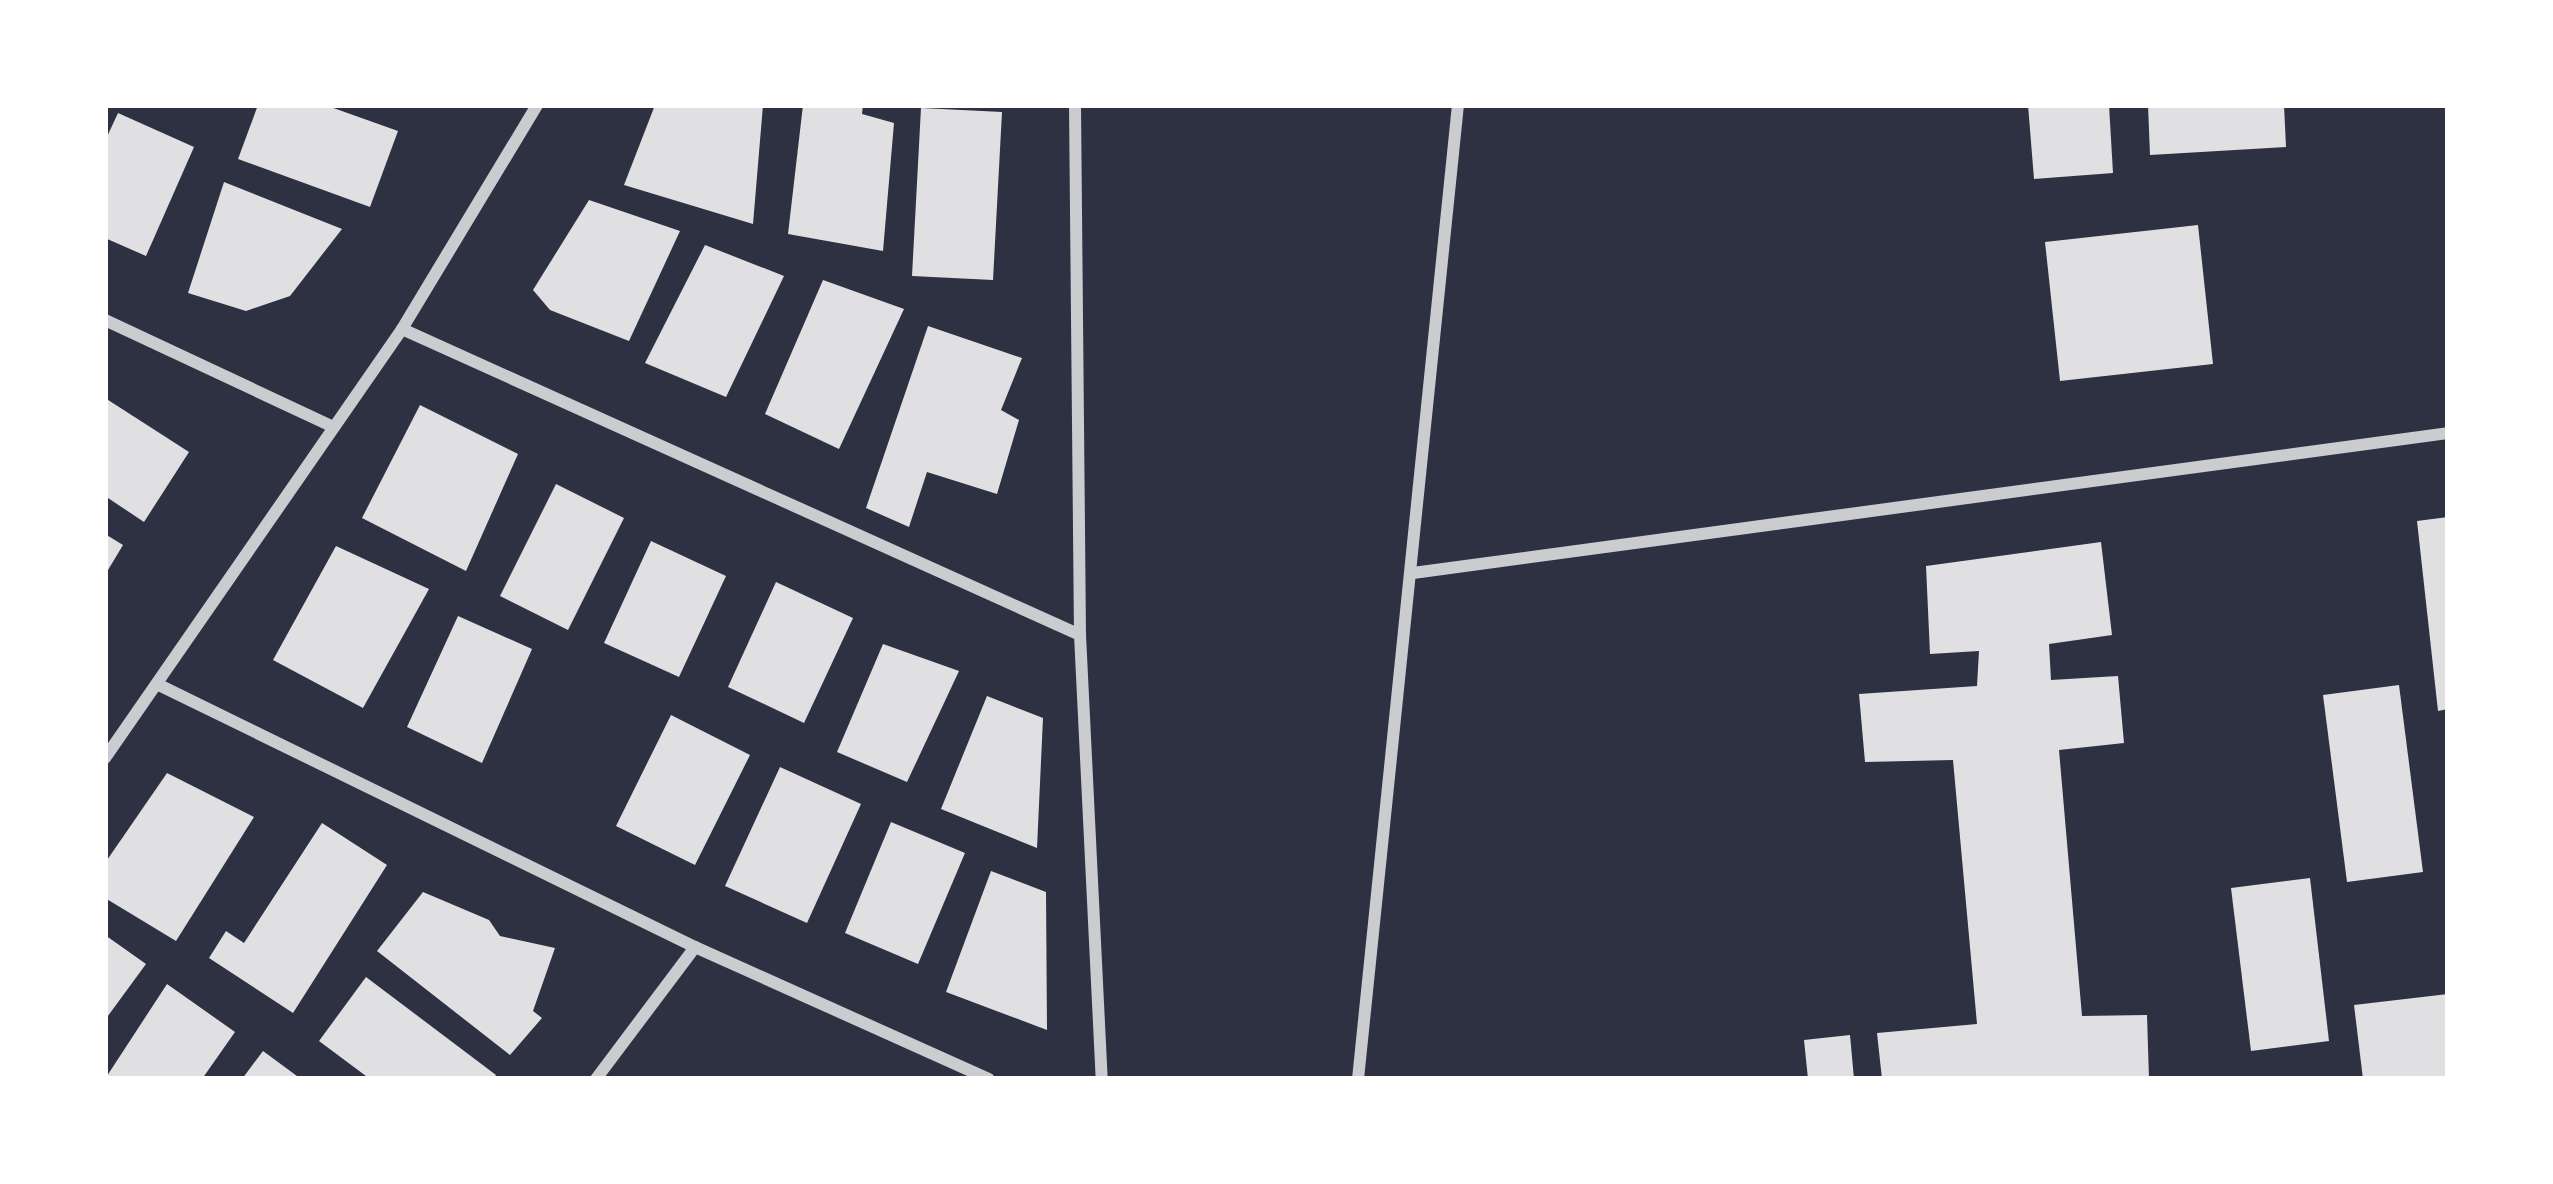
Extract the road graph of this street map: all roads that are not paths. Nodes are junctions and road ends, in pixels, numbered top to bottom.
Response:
1 (537, 105) edge
2 (1075, 105) edge
3 (1457, 105) edge
4 (105, 320) edge
5 (402, 329) junction
6 (333, 427) junction
7 (2448, 433) edge
8 (1413, 573) junction
9 (1080, 634) junction
10 (161, 686) junction
11 (105, 758) edge
12 (695, 947) junction
13 (596, 1079) edge
14 (989, 1079) edge
15 (1102, 1079) edge
16 (1358, 1079) edge

1 - 5 street
2 - 9 street
3 - 8 street
4 - 6 street
5 - 6 street
5 - 9 street
6 - 10 street
7 - 8 street
8 - 16 street
9 - 15 street
10 - 11 street
10 - 12 street
12 - 13 street
12 - 14 street

